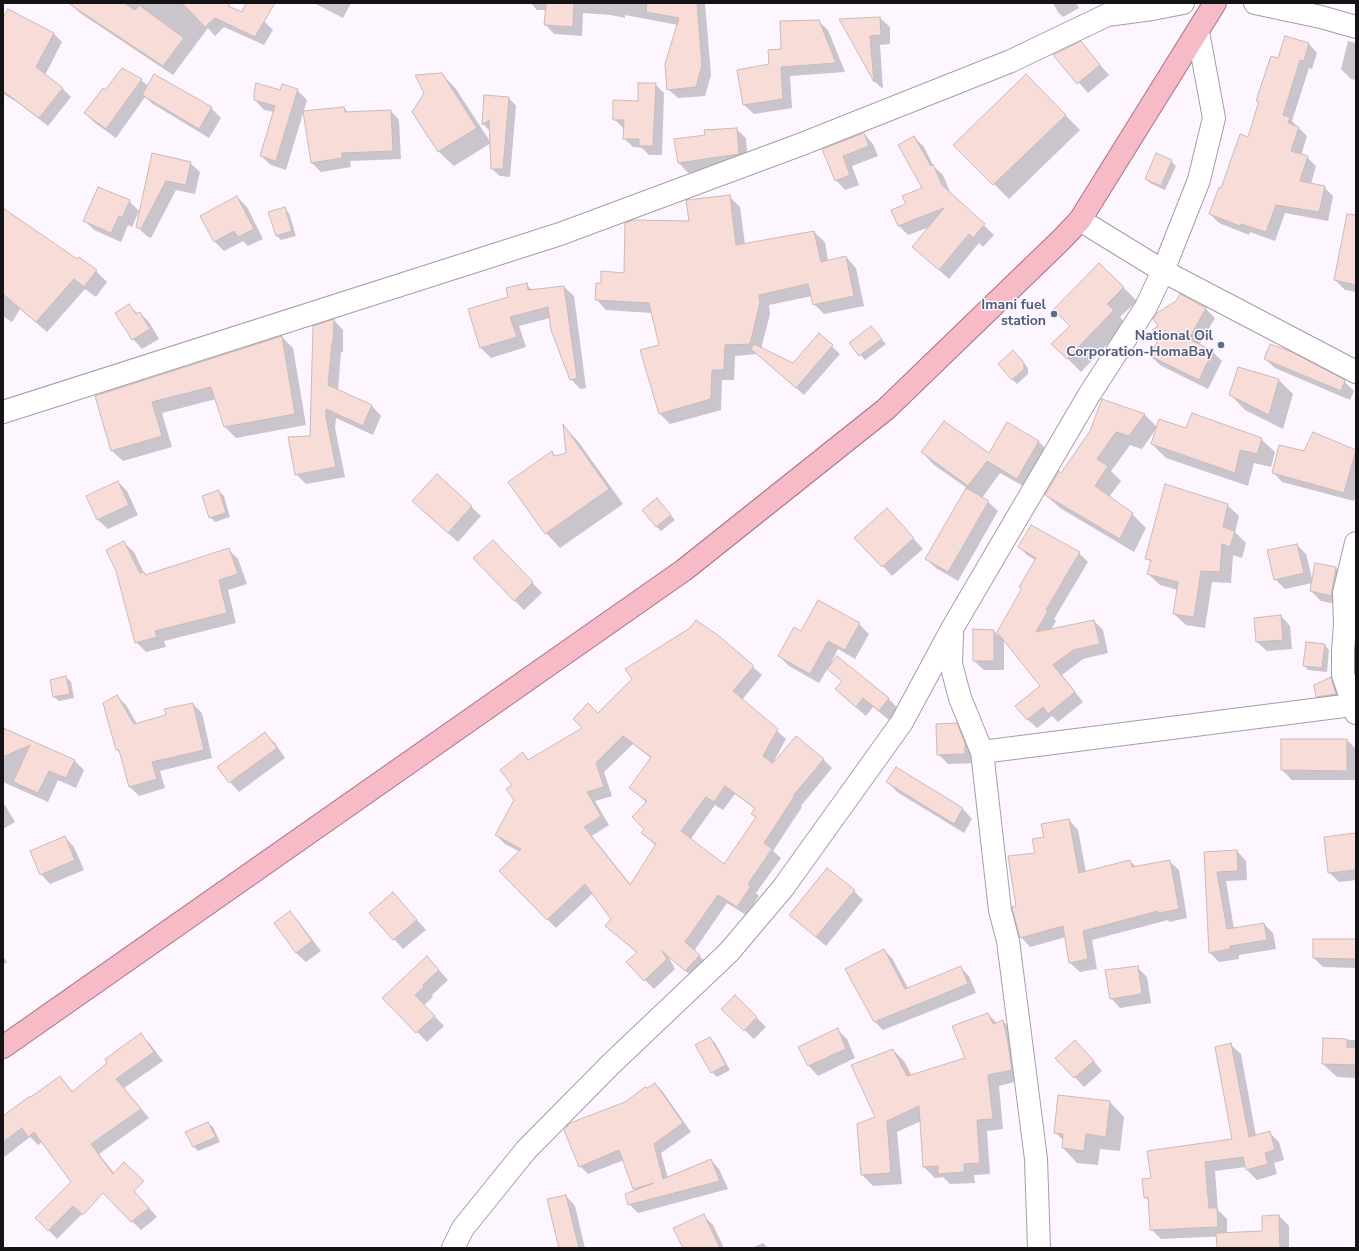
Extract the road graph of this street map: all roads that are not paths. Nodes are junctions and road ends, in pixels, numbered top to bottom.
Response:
1 (1183, 3) edge
2 (1216, 3) edge
3 (1255, 3) edge
4 (1102, 9) edge
5 (1356, 27) edge
6 (1198, 32) junction
7 (1080, 220) junction
8 (1163, 272) junction
9 (1356, 372) edge
10 (3, 412) edge
11 (1356, 543) edge
12 (953, 628) junction
13 (1354, 709) edge
14 (982, 752) junction
15 (3, 1047) edge
16 (453, 1248) edge
17 (1039, 1248) edge

1 - 4 street
2 - 6 highway
3 - 5 street
4 - 10 street
6 - 7 highway
6 - 8 street
7 - 8 street
7 - 15 highway
8 - 9 street
8 - 12 street
11 - 13 street
12 - 14 street
12 - 16 street
13 - 14 street
14 - 17 street

